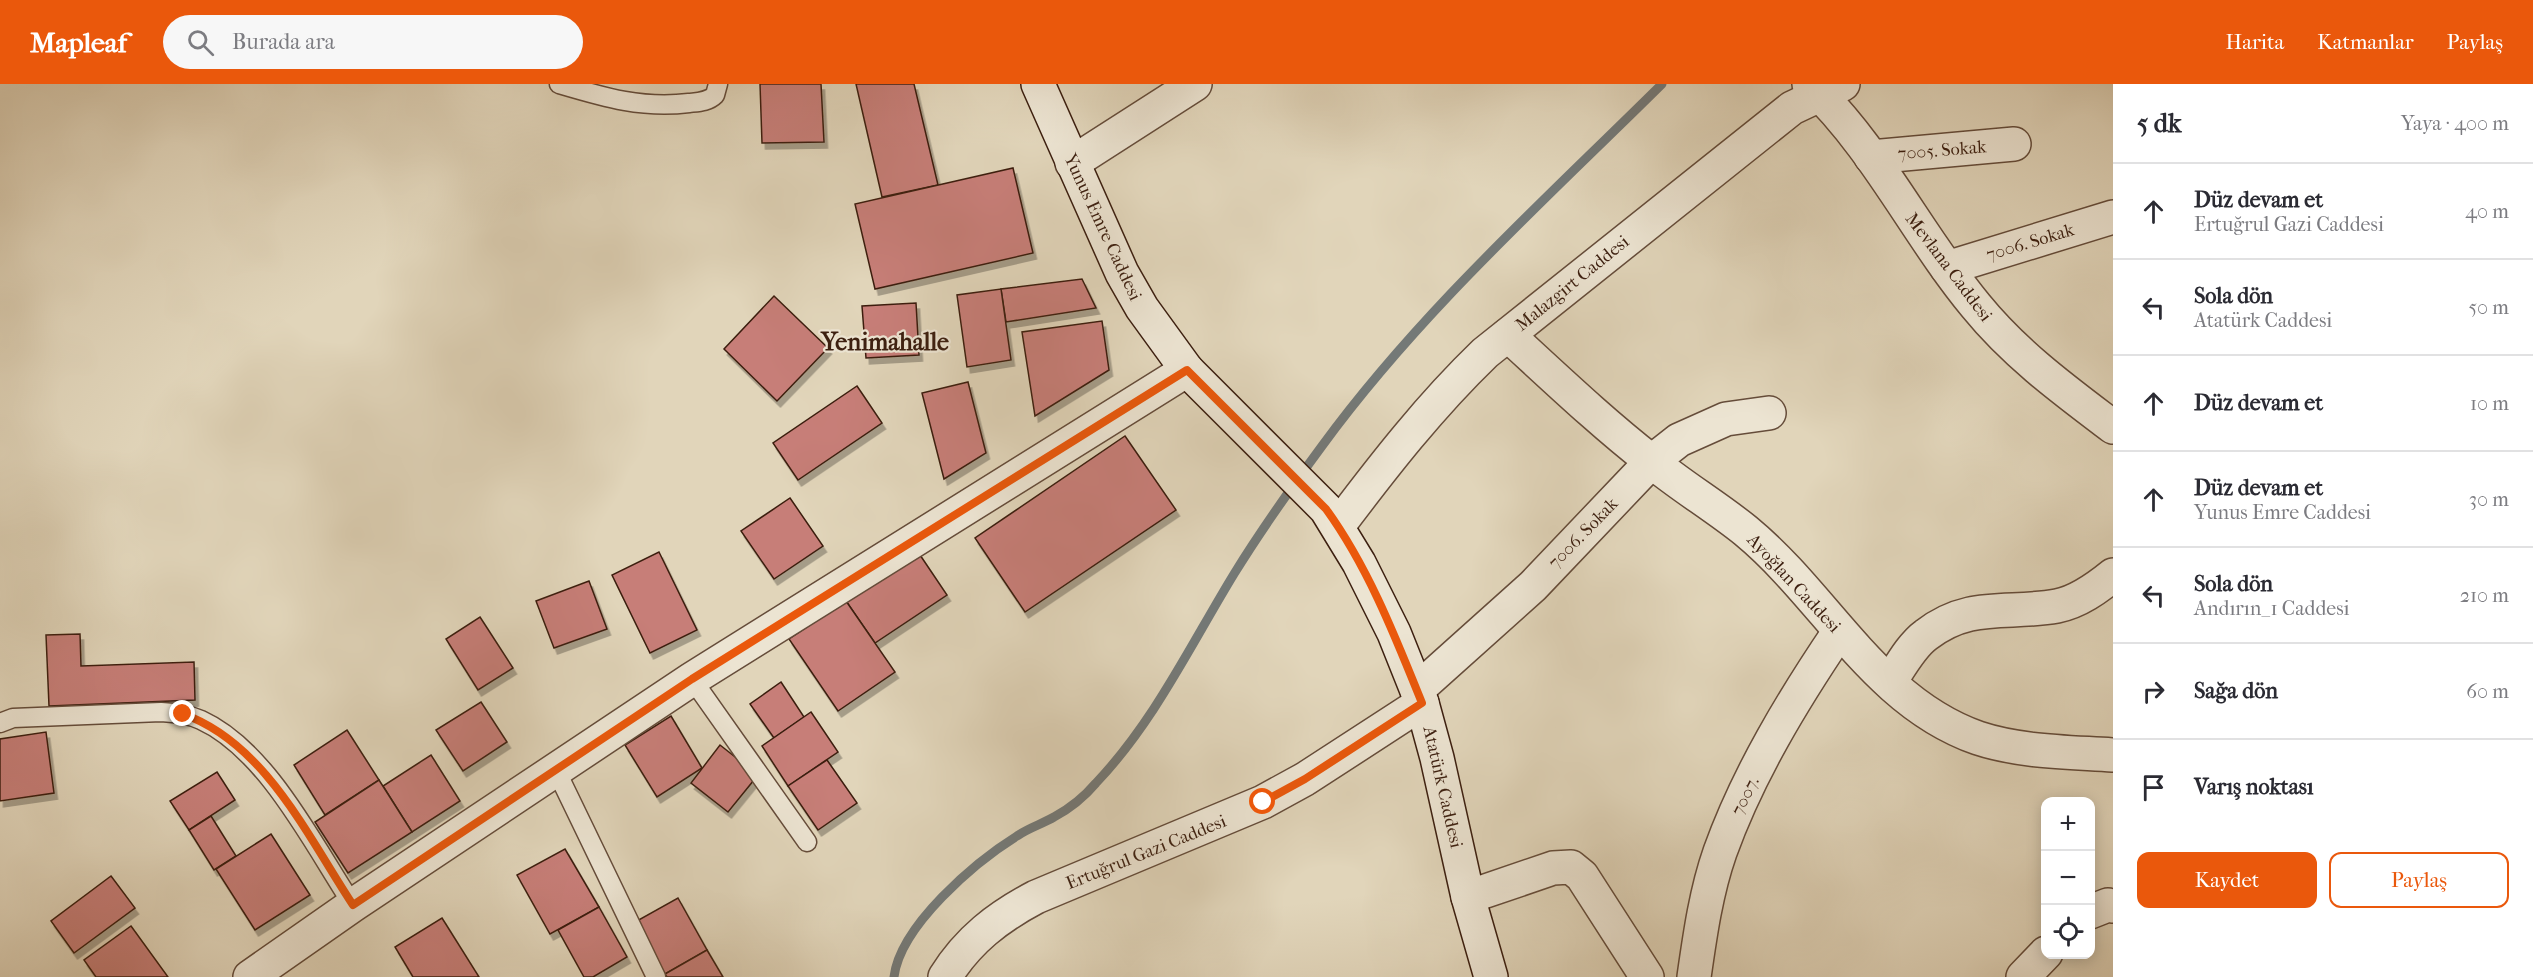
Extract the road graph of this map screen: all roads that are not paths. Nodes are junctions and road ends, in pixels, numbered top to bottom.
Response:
1 (559, 84) edge
2 (718, 84) edge
3 (1038, 84) edge
4 (1195, 84) edge
5 (1824, 86) edge
6 (2014, 144) dead end
7 (1871, 156) junction
8 (1072, 163) junction
9 (2113, 217) edge
10 (1947, 268) junction
11 (1508, 335) junction
12 (1187, 370) junction
13 (1769, 413) dead end
14 (2113, 426) edge
15 (1651, 462) junction
16 (1332, 517) junction
17 (2113, 575) edge
18 (1839, 632) junction
19 (692, 679) junction
20 (1890, 682) junction
21 (1419, 696) junction
22 (0, 723) edge
23 (2113, 755) edge
24 (556, 770) junction
25 (807, 842) dead end
26 (1468, 897) junction
27 (353, 905) junction
28 (2113, 906) edge
29 (2095, 910) edge
30 (2041, 958) edge
31 (250, 977) edge
32 (656, 977) edge
33 (945, 977) edge
34 (1491, 977) edge
35 (1647, 977) edge
36 (1694, 977) edge
37 (2024, 977) edge

1 - 2 lane
3 - 8 street, Yunus Emre Caddesi
4 - 8 street
5 - 7 street, Mevlana Caddesi
5 - 11 street, Malazgirt Caddesi
6 - 7 street, 7005. Sokak
7 - 10 street, Mevlana Caddesi
8 - 12 street, Yunus Emre Caddesi
9 - 10 street, 7006. Sokak
10 - 14 street, Mevlana Caddesi
11 - 15 street, Ayoğlan Caddesi
11 - 16 street, Malazgirt Caddesi
12 - 16 street, Yunus Emre Caddesi
12 - 19 street
13 - 15 street, 7006. Sokak
15 - 18 street, Ayoğlan Caddesi
15 - 21 street, 7006. Sokak
16 - 21 street, Atatürk Caddesi
17 - 20 street
18 - 20 street, Ayoğlan Caddesi
18 - 36 street, 7007.
19 - 24 street
19 - 25 lane
20 - 23 street, Ayoğlan Caddesi
21 - 26 street, Atatürk Caddesi
21 - 33 street, Ertuğrul Gazi Caddesi
22 - 27 lane
24 - 27 street
24 - 32 lane
26 - 34 street, Atatürk Caddesi
26 - 35 street
27 - 31 street
28 - 29 street
30 - 37 street

